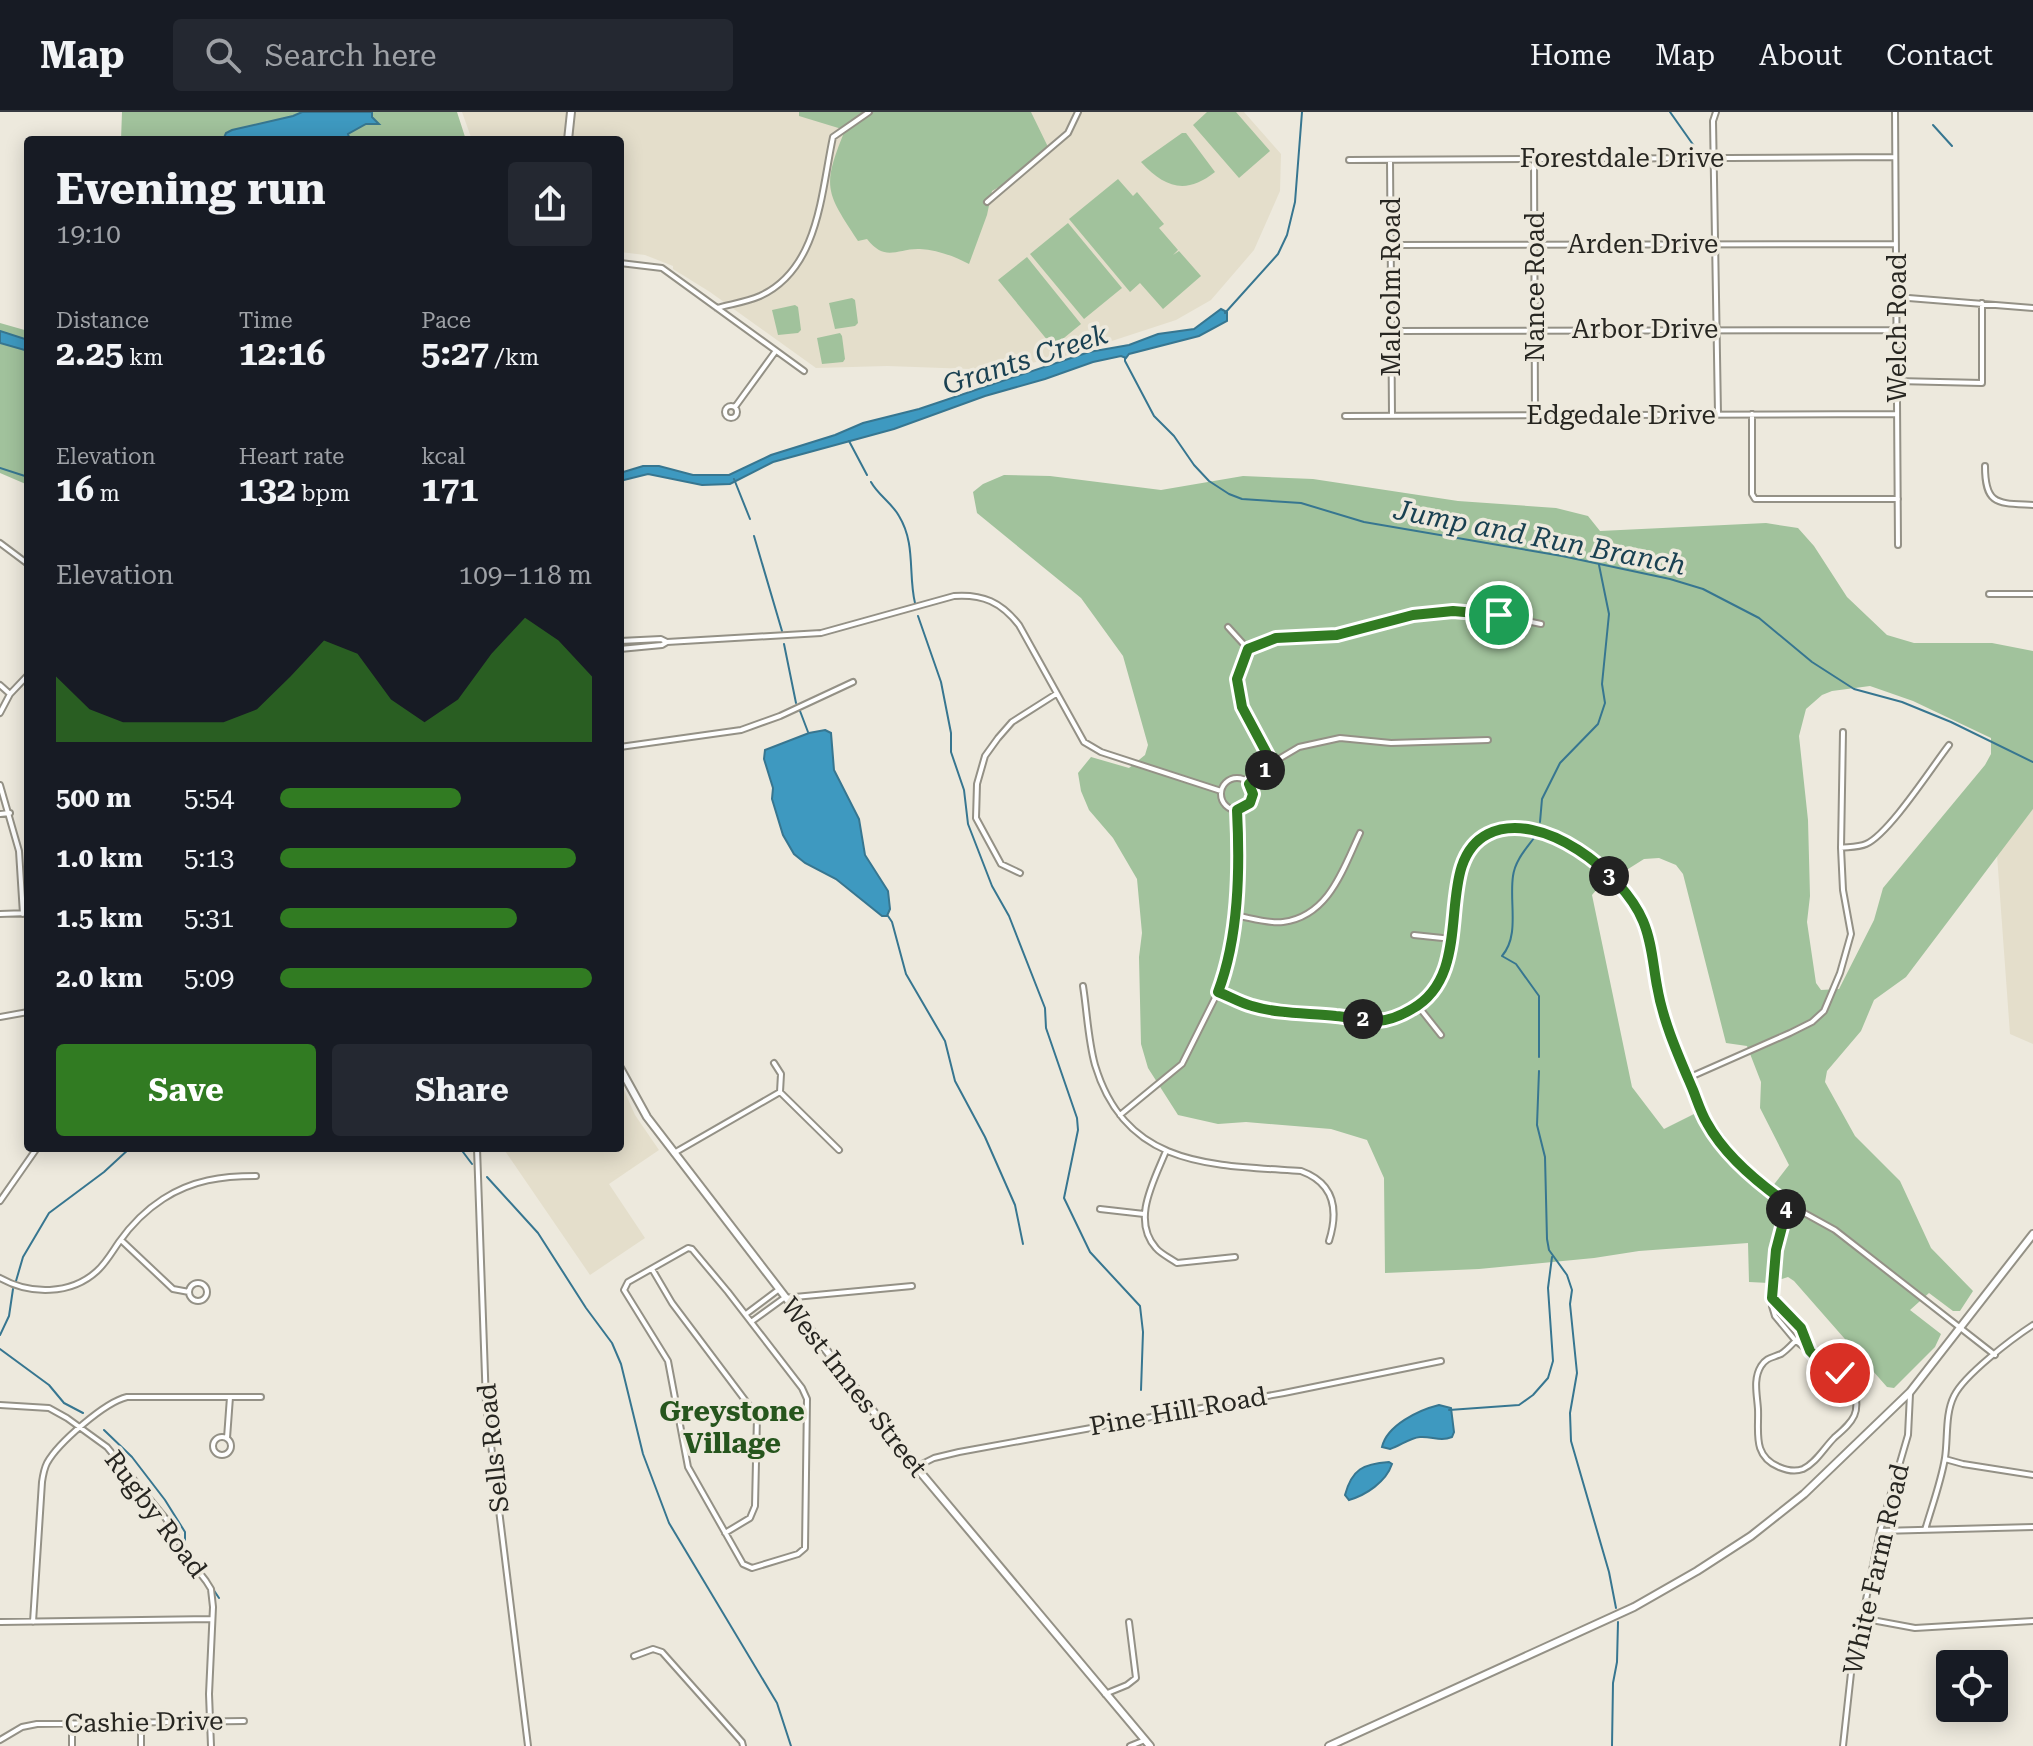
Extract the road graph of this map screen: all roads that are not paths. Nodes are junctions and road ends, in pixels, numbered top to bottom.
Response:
1 (571, 112) edge
2 (869, 112) edge
3 (1078, 112) edge
4 (1716, 112) edge
5 (1895, 112) edge
6 (566, 136) edge
7 (1895, 157) junction
8 (1534, 158) junction
9 (1714, 158) junction
10 (1349, 160) dead end
11 (1390, 160) junction
12 (987, 202) dead end
13 (1535, 244) junction
14 (1714, 244) junction
15 (1896, 244) junction
16 (1391, 245) junction
17 (624, 263) edge
18 (1896, 297) junction
19 (1982, 303) junction
20 (717, 308) junction
21 (2033, 308) edge
22 (1535, 329) junction
23 (1716, 329) junction
24 (1897, 330) junction
25 (1393, 331) junction
26 (775, 352) junction
27 (804, 371) dead end
28 (1897, 381) junction
29 (735, 407) dead end
30 (1718, 414) junction
31 (1752, 414) junction
32 (1897, 414) junction
33 (1392, 415) junction
34 (1535, 415) junction
35 (1345, 416) dead end
36 (1985, 466) dead end
37 (1898, 499) junction
38 (2033, 505) edge
39 (0, 543) edge
40 (1898, 545) dead end
41 (24, 561) edge
42 (1989, 594) dead end
43 (2033, 594) edge
44 (1541, 624) dead end
45 (1228, 627) dead end
46 (624, 641) edge
47 (667, 642) junction
48 (624, 649) edge
49 (1248, 649) junction
50 (24, 679) edge
51 (853, 682) dead end
52 (0, 685) edge
53 (10, 694) junction
54 (1056, 694) junction
55 (0, 713) edge
56 (1843, 732) dead end
57 (1488, 740) dead end
58 (1949, 745) dead end
59 (624, 746) edge
60 (1272, 763) junction
61 (1249, 784) junction
62 (0, 785) edge
63 (1221, 791) junction
64 (1237, 810) junction
65 (10, 813) junction
66 (0, 814) edge
67 (1360, 833) dead end
68 (1841, 848) junction
69 (1020, 873) dead end
70 (24, 893) edge
71 (24, 913) edge
72 (0, 914) edge
73 (1233, 915) junction
74 (1414, 935) dead end
75 (1452, 939) junction
76 (1083, 986) dead end
77 (1218, 992) junction
78 (1418, 1006) junction
79 (24, 1013) edge
80 (0, 1017) edge
81 (1441, 1035) dead end
82 (774, 1063) dead end
83 (624, 1075) edge
84 (1688, 1078) junction
85 (780, 1092) junction
86 (1120, 1115) junction
87 (839, 1150) dead end
88 (1166, 1151) junction
89 (34, 1152) edge
90 (477, 1152) edge
91 (674, 1153) junction
92 (256, 1176) dead end
93 (0, 1201) edge
94 (1788, 1204) junction
95 (1100, 1209) dead end
96 (1144, 1214) junction
97 (2033, 1234) edge
98 (121, 1240) junction
99 (1329, 1241) dead end
100 (1235, 1257) dead end
101 (652, 1269) junction
102 (0, 1278) edge
103 (912, 1286) dead end
104 (778, 1290) junction
105 (189, 1292) junction
106 (784, 1298) junction
107 (1772, 1298) junction
108 (746, 1314) junction
109 (751, 1322) junction
110 (2033, 1325) edge
111 (1960, 1328) junction
112 (1804, 1333) junction
113 (1795, 1340) junction
114 (1810, 1351) junction
115 (1995, 1355) junction
116 (1441, 1361) dead end
117 (1910, 1392) junction
118 (230, 1397) junction
119 (261, 1397) dead end
120 (0, 1405) edge
121 (81, 1428) junction
122 (227, 1439) junction
123 (1945, 1459) junction
124 (916, 1467) junction
125 (2033, 1475) edge
126 (2033, 1527) edge
127 (1925, 1530) junction
128 (1880, 1531) junction
129 (725, 1533) junction
130 (1861, 1618) junction
131 (212, 1619) junction
132 (2033, 1621) edge
133 (0, 1622) edge
134 (33, 1622) junction
135 (1129, 1622) dead end
136 (634, 1656) dead end
137 (1105, 1694) junction
138 (211, 1721) junction
139 (244, 1721) dead end
140 (141, 1722) junction
141 (72, 1723) junction
142 (0, 1740) edge
143 (1147, 1743) edge
144 (72, 1746) edge
145 (141, 1746) edge
146 (211, 1746) edge
147 (528, 1746) edge
148 (743, 1746) edge
149 (1130, 1746) edge
150 (1329, 1746) edge
151 (1843, 1746) edge

1 - 6 main road
2 - 20 street
3 - 12 street
4 - 9 street
5 - 7 street, Welch Road
7 - 9 street, Forestdale Drive
7 - 15 street, Welch Road
8 - 9 street, Forestdale Drive
8 - 11 street, Forestdale Drive
8 - 13 street, Nance Road
9 - 14 street
10 - 11 street, Forestdale Drive
11 - 16 street, Malcolm Road
13 - 14 street, Arden Drive
13 - 16 street, Arden Drive
13 - 22 street, Nance Road
14 - 15 street, Arden Drive
14 - 23 street
15 - 18 street, Welch Road
16 - 25 street, Malcolm Road
17 - 20 street
18 - 19 street
18 - 24 street, Welch Road
19 - 21 street
19 - 28 street
20 - 26 street
22 - 23 street, Arbor Drive
22 - 25 street, Arbor Drive
22 - 34 street, Nance Road
23 - 24 street, Arbor Drive
23 - 30 street
24 - 28 street, Welch Road
25 - 33 street, Malcolm Road
26 - 27 street
26 - 29 street
28 - 32 street, Welch Road
30 - 31 street, Edgedale Drive
30 - 34 street, Edgedale Drive
31 - 32 street, Edgedale Drive
31 - 37 street
32 - 37 street, Welch Road
33 - 34 street, Edgedale Drive
33 - 35 street, Edgedale Drive
36 - 38 street
37 - 40 street, Welch Road
39 - 41 street
42 - 43 street
44 - 49 street
45 - 49 street
46 - 47 street
47 - 48 street
47 - 54 street
49 - 60 street
50 - 53 street
51 - 59 street
52 - 53 street
53 - 55 street
54 - 63 street
54 - 69 street
56 - 68 street
57 - 60 street
58 - 68 street
60 - 61 street
61 - 63 street
61 - 64 street
62 - 65 street
63 - 64 street
64 - 73 street
65 - 66 street
65 - 70 street
67 - 73 street
68 - 84 street
71 - 72 street
73 - 77 street
74 - 75 street
75 - 78 street
75 - 84 street
76 - 86 street
77 - 78 street
77 - 86 street
78 - 81 street
79 - 80 street
82 - 85 street
83 - 91 main road, West Innes Street
84 - 94 street
85 - 87 street
85 - 91 street
86 - 88 street
88 - 96 street
88 - 99 street
89 - 93 street
90 - 147 street, Sells Road
91 - 104 main road, West Innes Street
92 - 98 street
94 - 107 street
94 - 111 street
95 - 96 street
96 - 100 street
97 - 111 main road
98 - 102 street
98 - 105 street
101 - 108 street
101 - 129 street
101 - 129 street
103 - 106 street
104 - 106 main road, West Innes Street
104 - 108 street
105 - 105 street
106 - 109 street
106 - 124 main road, West Innes Street
107 - 112 street
107 - 113 street
108 - 109 street
109 - 129 street
110 - 115 street
111 - 115 street
111 - 117 main road
112 - 113 street
112 - 114 street
113 - 114 street
113 - 114 street
115 - 123 street
116 - 124 street, Pine Hill Road
117 - 128 street, White Farm Road
117 - 150 main road
118 - 119 street
118 - 121 street
118 - 122 street
120 - 121 street, Rugby Road
121 - 131 street, Rugby Road
121 - 134 street
122 - 122 street
123 - 125 street
123 - 127 street
124 - 137 main road, West Innes Street
126 - 127 street
127 - 128 street
128 - 130 street, White Farm Road
130 - 132 street
130 - 151 street, White Farm Road
131 - 134 street
131 - 138 street, Rugby Road
133 - 134 street
135 - 137 street
136 - 148 street
137 - 143 main road, West Innes Street
138 - 139 street, Cashie Drive
138 - 140 street, Cashie Drive
138 - 146 street, Rugby Road
140 - 141 street, Cashie Drive
140 - 145 street
141 - 142 street, Cashie Drive
141 - 144 street
143 - 149 street

